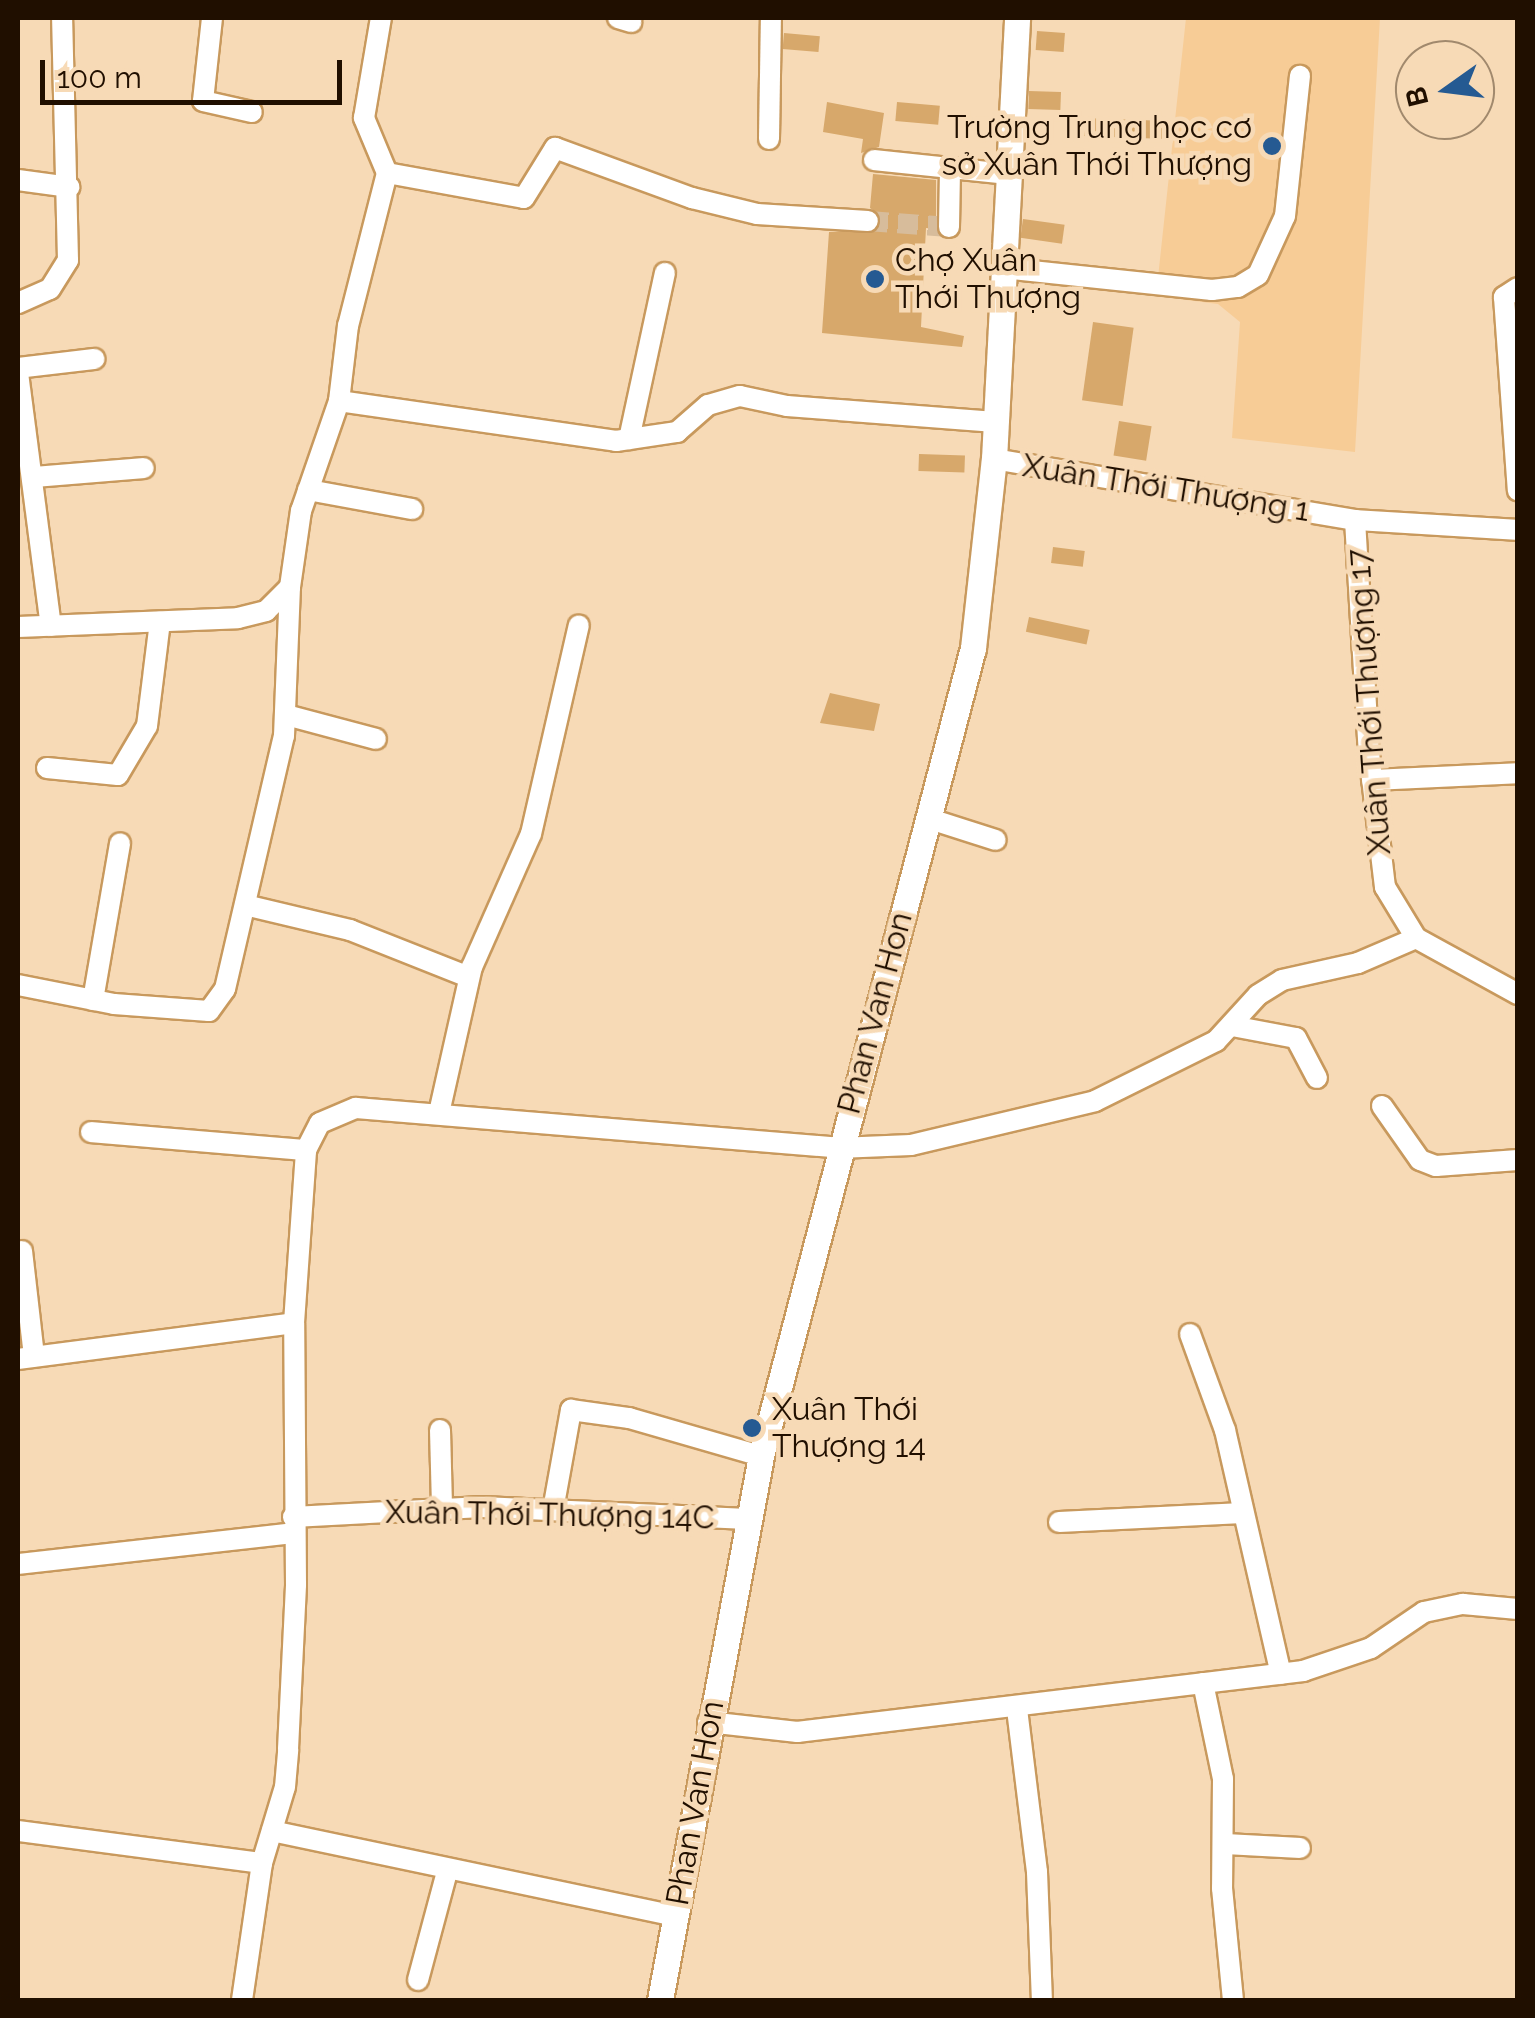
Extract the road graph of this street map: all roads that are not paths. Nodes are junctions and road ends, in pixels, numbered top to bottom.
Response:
1 (62, 18) edge
2 (212, 18) edge
3 (381, 18) edge
4 (771, 18) edge
5 (1017, 18) edge
6 (1300, 76) dead end
7 (252, 112) dead end
8 (769, 139) dead end
9 (874, 160) dead end
10 (950, 169) junction
11 (387, 173) junction
12 (1008, 174) junction
13 (18, 180) edge
14 (70, 187) junction
15 (868, 221) tunnel mouth
16 (948, 227) dead end
17 (1003, 268) junction
18 (665, 272) dead end
19 (1518, 288) edge
20 (18, 303) edge
21 (94, 359) dead end
22 (18, 371) edge
23 (339, 401) junction
24 (995, 422) junction
25 (629, 439) junction
26 (24, 449) edge
27 (994, 459) junction
28 (144, 468) dead end
29 (35, 476) junction
30 (308, 490) junction
31 (1518, 490) edge
32 (412, 508) dead end
33 (1356, 520) junction
34 (1518, 530) edge
35 (290, 586) junction
36 (160, 622) junction
37 (580, 625) dead end
38 (51, 626) junction
39 (18, 628) edge
40 (286, 715) junction
41 (376, 739) dead end
42 (47, 768) dead end
43 (1518, 773) edge
44 (1372, 780) junction
45 (928, 818) junction
46 (996, 840) dead end
47 (120, 843) dead end
48 (245, 906) junction
49 (1416, 938) junction
50 (469, 977) junction
51 (18, 985) edge
52 (1518, 994) edge
53 (94, 1000) junction
54 (1232, 1026) junction
55 (1317, 1078) dead end
56 (1382, 1106) dead end
57 (440, 1113) junction
58 (91, 1132) dead end
59 (838, 1148) junction
60 (306, 1150) junction
61 (1518, 1160) edge
62 (22, 1251) dead end
63 (294, 1323) junction
64 (1190, 1334) dead end
65 (26, 1358) edge
66 (440, 1430) dead end
67 (760, 1456) junction
68 (442, 1509) junction
69 (553, 1510) junction
70 (1243, 1513) junction
71 (748, 1519) junction
72 (1059, 1522) dead end
73 (293, 1525) junction
74 (18, 1564) edge
75 (1518, 1609) edge
76 (1281, 1674) junction
77 (1204, 1682) junction
78 (1017, 1709) junction
79 (708, 1722) junction
80 (18, 1831) edge
81 (272, 1831) junction
82 (1226, 1844) junction
83 (1300, 1848) dead end
84 (262, 1863) junction
85 (448, 1872) junction
86 (675, 1916) junction
87 (418, 1980) dead end
88 (242, 2000) edge
89 (660, 2000) edge
90 (1042, 2000) edge
91 (1233, 2000) edge

1 - 14 street
2 - 7 street
3 - 11 street
4 - 8 street
5 - 12 main road, Phan Van Hon
6 - 17 street
9 - 10 street
10 - 12 street
10 - 16 street
11 - 15 street
11 - 23 street
12 - 17 main road, Phan Van Hon
13 - 14 street
14 - 20 street
17 - 24 main road, Phan Van Hon
18 - 25 street
19 - 31 street
21 - 22 street
22 - 26 street
23 - 25 street
23 - 30 street
24 - 25 street
24 - 27 main road, Phan Van Hon
26 - 29 street
27 - 33 street, Xuân Thới Thượng 1
27 - 45 main road, Phan Van Hon
28 - 29 street
29 - 38 street
30 - 32 street
30 - 35 street
33 - 34 street, Xuân Thới Thượng 1
33 - 44 street, Xuân Thới Thượng 17
35 - 36 street
35 - 40 street
36 - 38 street
36 - 42 street
37 - 50 street
38 - 39 street
40 - 41 street
40 - 48 street
43 - 44 street
44 - 49 street, Xuân Thới Thượng 17
45 - 46 street
45 - 59 main road, Phan Van Hon
47 - 53 street
48 - 50 street
48 - 53 street
49 - 52 street, Xuân Thới Thượng 17
49 - 54 street
50 - 57 street
51 - 53 street
54 - 55 street
54 - 59 street
56 - 61 street
57 - 59 street
57 - 60 street
58 - 60 street
59 - 67 main road, Phan Van Hon
60 - 63 street
62 - 65 street
63 - 65 street
63 - 73 street
64 - 70 street
66 - 68 street
67 - 69 street
67 - 71 main road, Phan Van Hon
68 - 69 street, Xuân Thới Thượng 14C
68 - 73 street, Xuân Thới Thượng 14C
69 - 71 street, Xuân Thới Thượng 14C
70 - 72 street
70 - 76 street
71 - 79 main road, Phan Van Hon
73 - 74 street, Xuân Thới Thượng 14C
73 - 81 street
75 - 76 street
76 - 77 street
77 - 78 street
77 - 82 street
78 - 79 street
78 - 90 street
79 - 86 main road, Phan Van Hon
80 - 84 street
81 - 84 street
81 - 85 street
82 - 83 street
82 - 91 street
84 - 88 street
85 - 86 street
85 - 87 street
86 - 89 main road, Phan Van Hon

